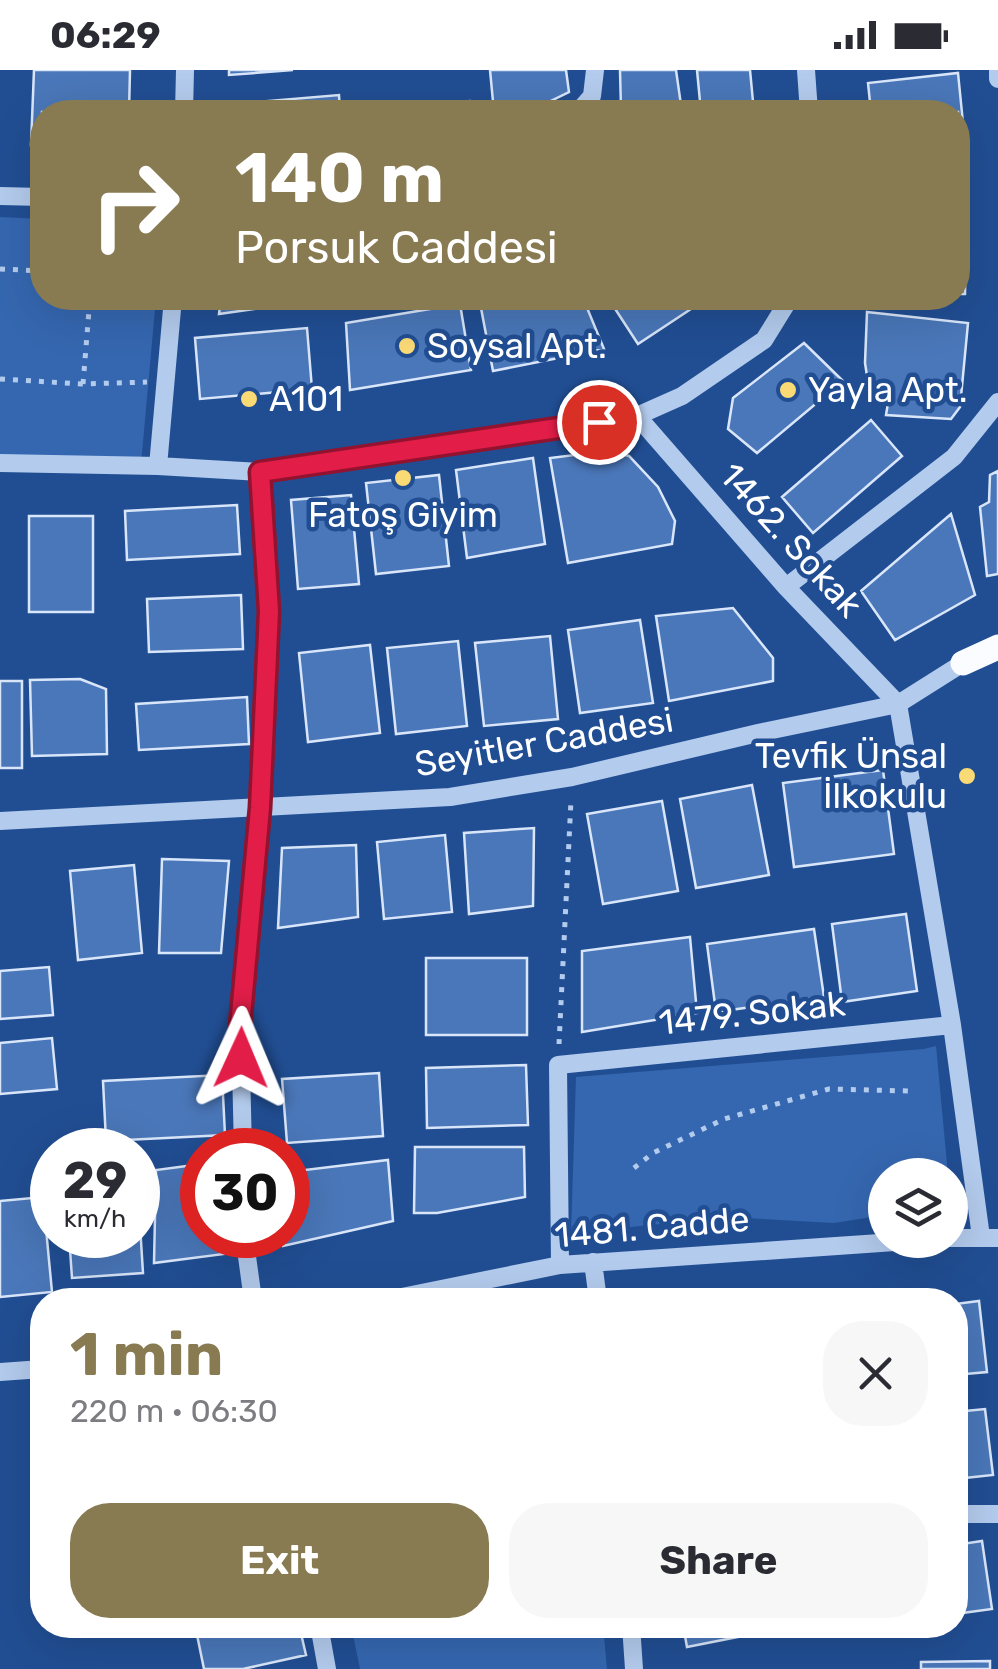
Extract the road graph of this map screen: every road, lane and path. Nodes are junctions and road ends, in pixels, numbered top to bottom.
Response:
1 (185, 70) edge
2 (595, 70) edge
3 (806, 70) edge
4 (998, 70) edge
5 (998, 79) edge
6 (184, 100) edge
7 (588, 100) edge
8 (808, 100) edge
9 (0, 196) edge
10 (30, 197) edge
11 (0, 269) edge
12 (30, 270) edge
13 (89, 310) edge
14 (172, 310) edge
15 (783, 310) edge
16 (0, 379) edge
17 (150, 382) dead end
18 (82, 384) junction
19 (998, 402) edge
20 (637, 416) junction
21 (0, 463) edge
22 (158, 466) junction
23 (260, 472) junction
24 (786, 587) junction
25 (998, 648) edge
26 (998, 658) edge
27 (963, 664) junction
28 (898, 704) junction
29 (572, 777) junction
30 (260, 808) junction
31 (0, 821) edge
32 (952, 1026) junction
33 (558, 1065) junction
34 (910, 1091) dead end
35 (242, 1128) edge
36 (634, 1168) dead end
37 (990, 1238) edge
38 (868, 1244) edge
39 (248, 1258) edge
40 (593, 1262) junction
41 (560, 1264) junction
42 (252, 1288) edge
43 (445, 1288) edge
44 (596, 1288) edge
45 (30, 1370) edge
46 (0, 1372) edge
47 (968, 1514) edge
48 (998, 1514) edge
49 (321, 1638) edge
50 (632, 1638) edge
51 (327, 1669) edge
52 (634, 1669) edge

1 - 6 street
2 - 7 street
3 - 8 street
4 - 5 street
9 - 10 street
11 - 12 path
13 - 18 path
14 - 22 street
15 - 20 street
16 - 18 path
17 - 18 path
19 - 24 street
20 - 23 street
20 - 24 street, 1462. Sokak
21 - 22 street
22 - 23 street
23 - 30 street
24 - 28 street, 1462. Sokak
25 - 27 main road
26 - 27 main road
27 - 28 street, Seyitler Caddesi
28 - 29 street, Seyitler Caddesi
28 - 32 street
29 - 30 street, Seyitler Caddesi
29 - 33 path
30 - 31 street, Seyitler Caddesi
30 - 35 street
32 - 33 street, 1479. Sokak
32 - 37 street
33 - 41 street
34 - 36 path
38 - 40 street, 1481. Cadde
39 - 42 street
40 - 41 street, 1481. Cadde
40 - 44 street
41 - 43 street, 1481. Cadde
45 - 46 street
47 - 48 street
49 - 51 street
50 - 52 street

